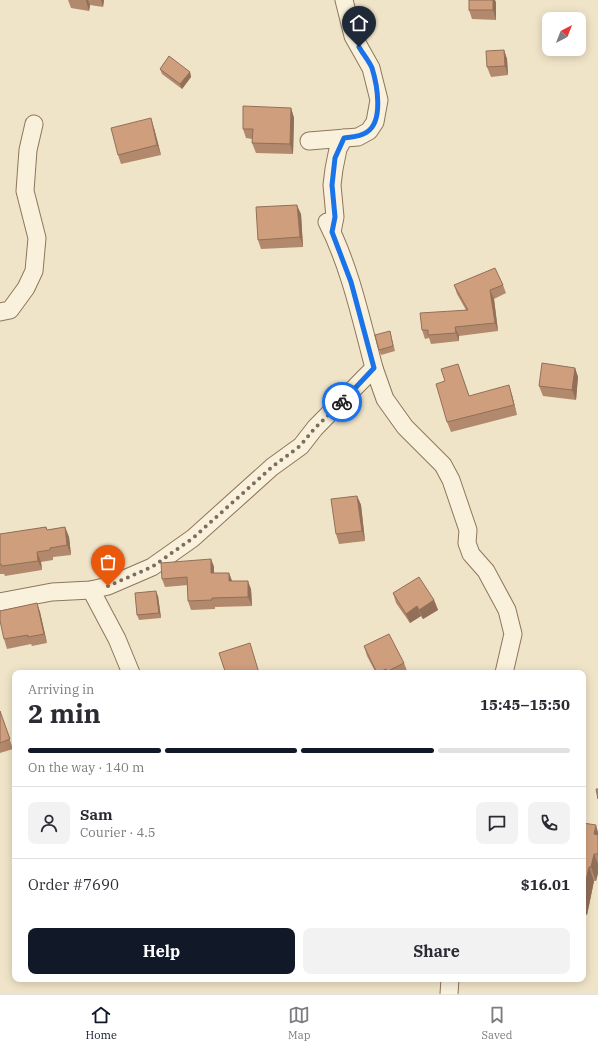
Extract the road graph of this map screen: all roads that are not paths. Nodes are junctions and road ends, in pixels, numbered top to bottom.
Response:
1 (344, 0) edge
2 (34, 124) dead end
3 (344, 138) junction
4 (309, 141) dead end
5 (0, 312) edge
6 (374, 368) junction
7 (91, 590) junction
8 (0, 602) edge
9 (130, 670) edge
10 (505, 670) edge
11 (450, 982) edge
12 (449, 994) edge

1 - 3 street
2 - 5 street
3 - 4 street
3 - 6 street
6 - 7 street
6 - 10 street
7 - 8 street
7 - 9 street
11 - 12 street

